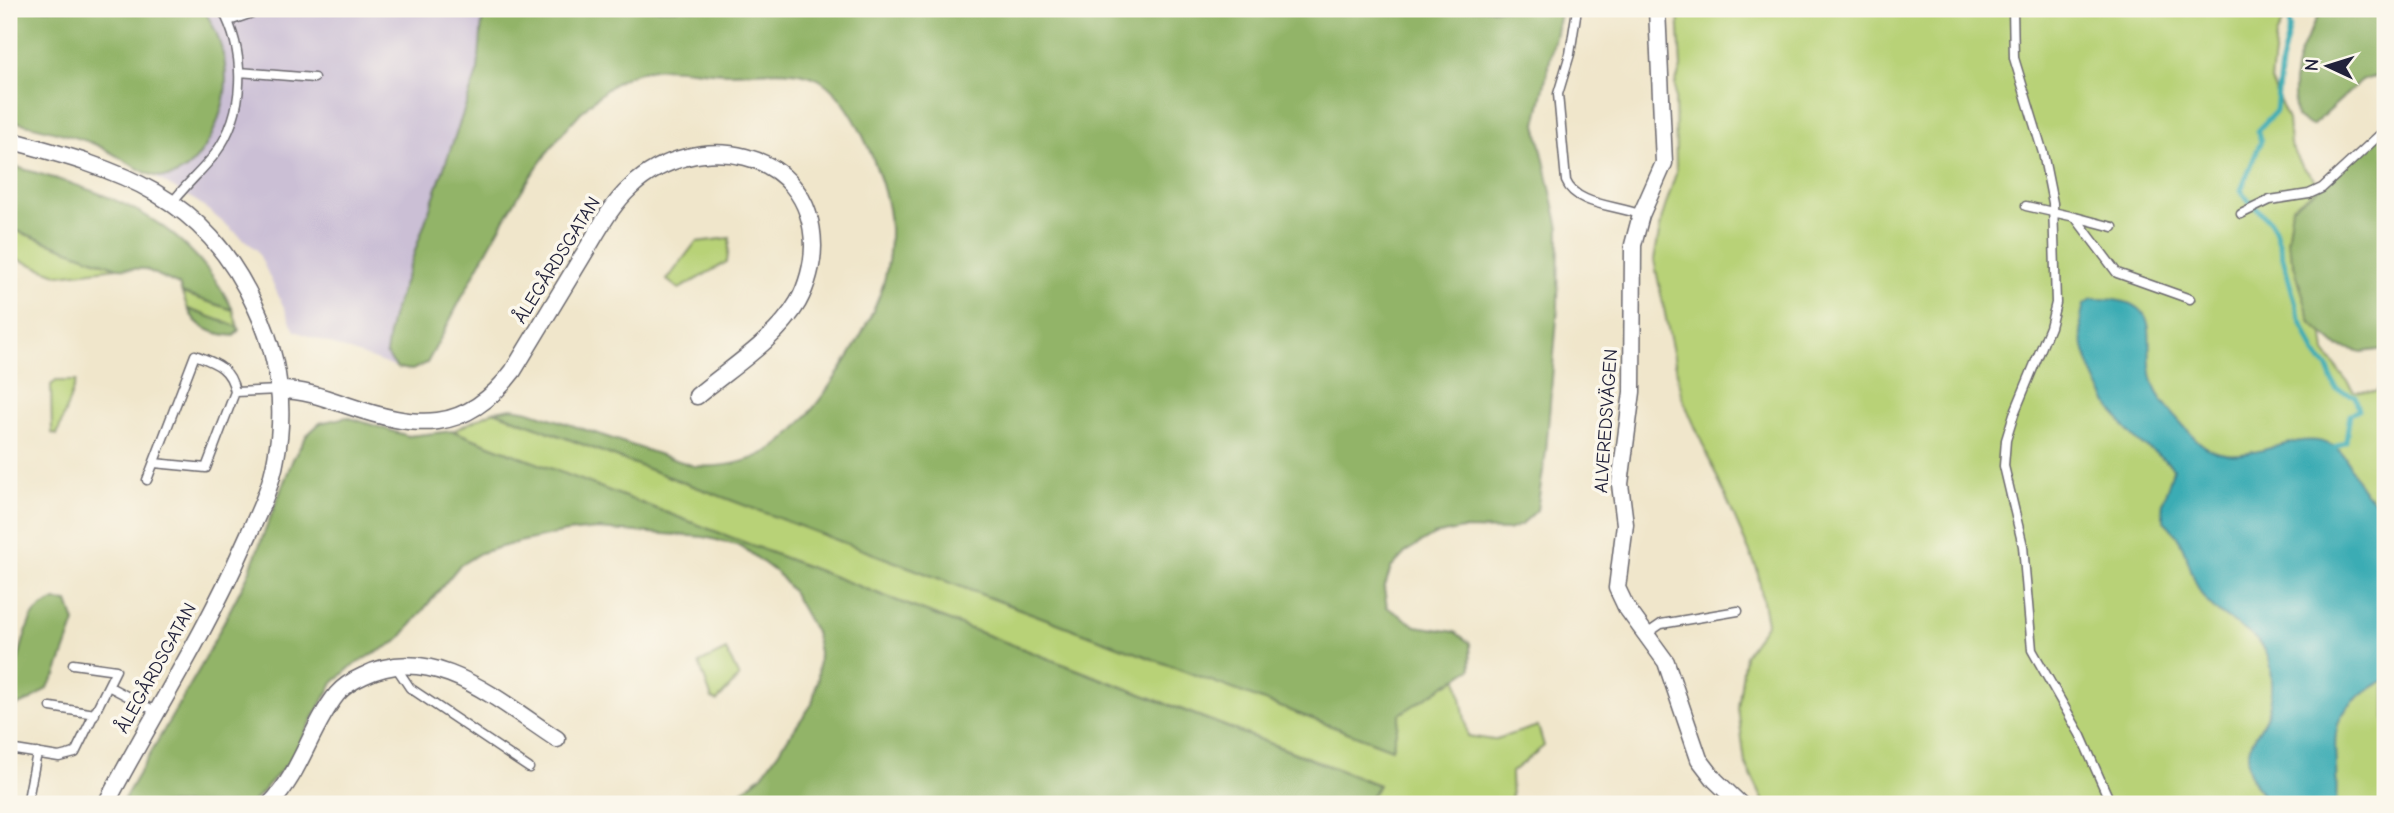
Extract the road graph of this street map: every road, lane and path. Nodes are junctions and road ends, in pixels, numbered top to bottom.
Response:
1 (222, 9) edge
2 (264, 9) edge
3 (1577, 9) edge
4 (1657, 9) edge
5 (2013, 9) edge
6 (229, 21) junction
7 (239, 72) junction
8 (314, 78) dead end
9 (2385, 130) edge
10 (9, 140) edge
11 (172, 203) junction
12 (2026, 206) dead end
13 (2053, 211) junction
14 (2241, 214) dead end
15 (1641, 215) junction
16 (2075, 217) junction
17 (2113, 228) dead end
18 (2190, 299) dead end
19 (279, 390) junction
20 (235, 392) junction
21 (697, 396) dead end
22 (154, 463) junction
23 (147, 480) dead end
24 (1738, 611) dead end
25 (1648, 633) junction
26 (73, 664) dead end
27 (395, 665) junction
28 (108, 686) junction
29 (51, 707) dead end
30 (157, 712) junction
31 (95, 714) junction
32 (557, 738) dead end
33 (9, 749) edge
34 (37, 753) junction
35 (530, 768) dead end
36 (27, 804) edge
37 (106, 804) edge
38 (270, 804) edge
39 (1740, 804) edge
40 (2111, 804) edge

1 - 6 lane
2 - 6 lane
3 - 15 lane
4 - 15 street, ALVEREDSVÄGEN
5 - 13 lane
6 - 7 lane
7 - 8 lane
7 - 11 lane
9 - 14 lane
10 - 11 street, ÅLEGÅRDSGATAN
11 - 19 street, ÅLEGÅRDSGATAN
12 - 13 lane
13 - 16 lane
13 - 40 lane
15 - 25 street, ALVEREDSVÄGEN
16 - 17 lane
16 - 18 lane
19 - 20 lane
19 - 21 street, ÅLEGÅRDSGATAN
19 - 30 street, ÅLEGÅRDSGATAN
20 - 22 lane
20 - 22 lane
22 - 23 lane
24 - 25 lane
25 - 39 street, ALVEREDSVÄGEN
26 - 28 lane
27 - 32 street
27 - 35 lane
27 - 38 street
28 - 30 lane
28 - 31 lane
29 - 31 lane
30 - 37 street, ÅLEGÅRDSGATAN
31 - 34 lane
33 - 34 lane
34 - 36 lane

